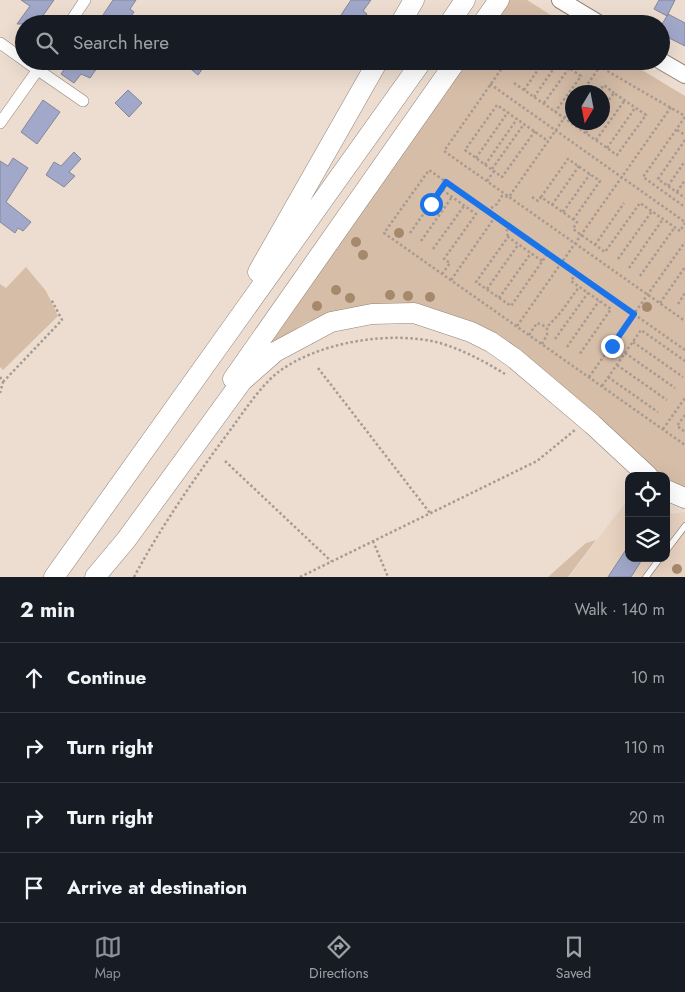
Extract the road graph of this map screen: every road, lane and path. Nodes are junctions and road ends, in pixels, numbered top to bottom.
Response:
1 (85, 0) edge
2 (414, 0) edge
3 (465, 0) edge
4 (498, 0) edge
5 (560, 0) edge
6 (75, 15) edge
7 (405, 15) edge
8 (455, 15) edge
9 (488, 15) edge
10 (585, 15) edge
11 (0, 43) edge
12 (15, 54) edge
13 (670, 66) edge
14 (38, 70) edge
15 (46, 70) edge
16 (373, 70) edge
17 (416, 70) edge
18 (450, 70) edge
19 (500, 70) edge
20 (538, 70) edge
21 (553, 70) edge
22 (568, 70) edge
23 (572, 70) edge
24 (598, 70) edge
25 (604, 70) edge
26 (685, 75) edge
27 (514, 83) dead end
28 (490, 84) junction
29 (587, 85) edge
30 (524, 90) junction
31 (610, 90) edge
32 (614, 93) junction
33 (534, 97) junction
34 (610, 99) edge
35 (625, 100) junction
36 (83, 101) dead end
37 (544, 104) junction
38 (672, 107) junction
39 (635, 108) junction
40 (508, 112) junction
41 (556, 112) junction
42 (685, 117) edge
43 (564, 118) joint
44 (518, 119) junction
45 (0, 123) edge
46 (524, 124) junction
47 (556, 130) junction
48 (583, 130) edge
49 (588, 130) edge
50 (677, 130) junction
51 (534, 131) junction
52 (586, 133) junction
53 (685, 135) edge
54 (596, 140) junction
55 (685, 140) edge
56 (548, 141) junction
57 (607, 148) junction
58 (476, 158) junction
59 (685, 161) edge
60 (485, 165) junction
61 (579, 166) junction
62 (493, 170) junction
63 (590, 174) junction
64 (622, 177) junction
65 (685, 180) edge
66 (487, 181) junction
67 (446, 182) junction
68 (668, 186) junction
69 (441, 189) junction
70 (677, 192) junction
71 (452, 197) junction
72 (509, 197) junction
73 (541, 197) junction
74 (532, 198) dead end
75 (685, 198) edge
76 (624, 203) dead end
77 (552, 204) junction
78 (464, 205) junction
79 (685, 207) edge
80 (487, 210) junction
81 (652, 211) junction
82 (563, 212) junction
83 (495, 216) junction
84 (573, 220) junction
85 (663, 220) junction
86 (685, 223) edge
87 (506, 224) junction
88 (675, 227) junction
89 (410, 233) dead end
90 (581, 235) junction
91 (508, 237) junction
92 (421, 241) dead end
93 (685, 242) edge
94 (575, 243) junction
95 (595, 244) junction
96 (518, 245) junction
97 (433, 249) dead end
98 (530, 253) junction
99 (548, 253) junction
100 (618, 259) dead end
101 (542, 262) junction
102 (561, 263) junction
103 (685, 267) edge
104 (629, 268) dead end
105 (576, 273) junction
106 (442, 274) junction
107 (640, 276) dead end
108 (451, 280) junction
109 (579, 287) junction
110 (487, 289) junction
111 (588, 293) junction
112 (685, 293) edge
113 (648, 294) junction
114 (499, 298) junction
115 (51, 299) dead end
116 (599, 301) junction
117 (660, 303) junction
118 (678, 304) dead end
119 (634, 314) junction
120 (685, 321) edge
121 (516, 326) junction
122 (547, 327) junction
123 (528, 335) junction
124 (555, 339) dead end
125 (633, 342) junction
126 (542, 344) junction
127 (567, 346) dead end
128 (685, 350) edge
129 (625, 353) junction
130 (579, 354) dead end
131 (685, 361) edge
132 (617, 365) junction
133 (318, 368) dead end
134 (507, 375) dead end
135 (0, 377) edge
136 (589, 377) junction
137 (608, 377) junction
138 (683, 377) dead end
139 (4, 382) junction
140 (602, 386) junction
141 (675, 388) dead end
142 (0, 392) edge
143 (685, 398) edge
144 (667, 400) dead end
145 (658, 412) dead end
146 (685, 415) edge
147 (166, 422) junction
148 (571, 422) dead end
149 (663, 429) junction
150 (685, 432) edge
151 (685, 445) edge
152 (225, 461) dead end
153 (644, 472) edge
154 (670, 492) edge
155 (685, 498) edge
156 (430, 513) junction
157 (685, 526) edge
158 (373, 541) junction
159 (670, 546) edge
160 (331, 561) junction
161 (657, 562) edge
162 (54, 577) edge
163 (90, 577) edge
164 (95, 577) edge
165 (134, 577) edge
166 (300, 577) edge
167 (388, 577) edge
168 (646, 577) edge

1 - 6 street
2 - 7 highway
3 - 8 highway
4 - 9 highway
5 - 10 main road
11 - 12 street
13 - 26 main road
14 - 45 street
15 - 36 street
16 - 147 highway
17 - 147 highway
18 - 163 highway
19 - 28 path
20 - 30 path
21 - 33 path
22 - 37 path
23 - 41 path
24 - 29 path
25 - 38 path
27 - 30 path
28 - 47 path
28 - 66 path
30 - 33 path
31 - 32 path
32 - 34 path
32 - 35 path
33 - 37 path
35 - 39 path
35 - 54 path
37 - 41 path
38 - 42 path
38 - 64 path
39 - 57 path
39 - 57 path
40 - 44 path
40 - 58 path
40 - 58 path
41 - 43 path
42 - 50 path
43 - 47 path
44 - 46 path
44 - 60 path
46 - 51 path
46 - 62 path
47 - 56 path
47 - 64 path
48 - 52 path
49 - 52 path
50 - 53 path
50 - 79 path
51 - 56 path
51 - 62 path
52 - 54 path
54 - 57 path
55 - 68 path
56 - 72 path
58 - 60 path
59 - 68 path
60 - 62 path
61 - 63 path
61 - 73 path
61 - 77 path
62 - 66 path
63 - 82 path
63 - 84 path
64 - 86 path
64 - 90 path
65 - 70 path
66 - 72 path
67 - 69 path
67 - 80 path
67 - 106 path
68 - 70 path
69 - 71 path
69 - 89 path
70 - 75 path
71 - 78 path
71 - 92 path
72 - 80 path
72 - 94 path
73 - 74 path
73 - 77 path
76 - 95 path
77 - 82 path
78 - 97 path
78 - 106 path
80 - 83 path
81 - 85 path
81 - 95 path
81 - 100 path
82 - 84 path
83 - 87 path
83 - 108 path
84 - 90 path
85 - 88 path
85 - 104 path
86 - 88 path
87 - 91 path
87 - 99 path
88 - 107 path
90 - 94 path
90 - 95 path
91 - 96 path
91 - 110 path
93 - 113 path
94 - 102 path
94 - 113 path
96 - 98 path
96 - 110 path
98 - 101 path
98 - 114 path
99 - 101 path
99 - 102 path
101 - 114 path
102 - 105 path
102 - 121 path
103 - 117 path
105 - 109 path
105 - 119 path
106 - 108 path
108 - 121 path
109 - 111 path
109 - 122 path
110 - 114 path
111 - 116 path
111 - 124 path
112 - 118 path
113 - 117 path
113 - 119 path
115 - 139 path
116 - 127 path
116 - 130 path
117 - 120 path
119 - 128 path
119 - 136 path
121 - 123 path
122 - 123 path
122 - 126 path
123 - 126 path
125 - 129 path
125 - 131 path
125 - 138 path
126 - 136 path
129 - 132 path
129 - 141 path
132 - 137 path
132 - 144 path
133 - 156 path
134 - 165 path
135 - 139 path
136 - 140 path
137 - 140 path
137 - 145 path
139 - 142 path
140 - 149 path
143 - 149 path
146 - 150 path
147 - 162 highway
148 - 156 path
149 - 151 path
152 - 160 path
153 - 164 highway
154 - 155 highway
156 - 158 path
157 - 159 lane
158 - 160 path
158 - 167 path
160 - 166 path
161 - 168 lane

